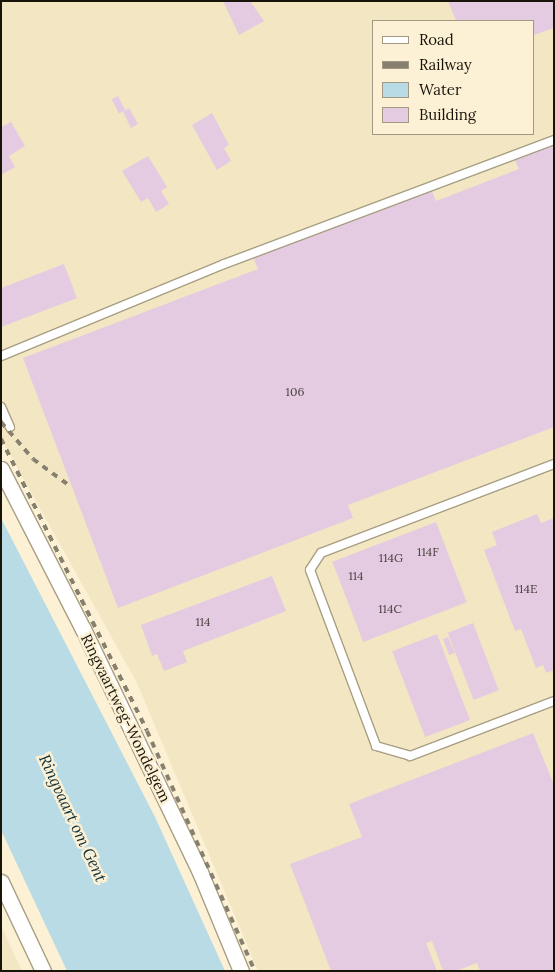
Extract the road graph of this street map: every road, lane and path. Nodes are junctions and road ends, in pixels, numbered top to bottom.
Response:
1 (554, 140) edge
2 (1, 356) edge
3 (1, 407) edge
4 (10, 427) dead end
5 (554, 464) edge
6 (1, 469) edge
7 (554, 701) edge
8 (1, 882) edge
9 (43, 971) edge
10 (241, 971) edge

1 - 2 lane
3 - 4 lane
5 - 7 lane
6 - 10 street, Ringvaartweg-Wondelgem
8 - 9 street

